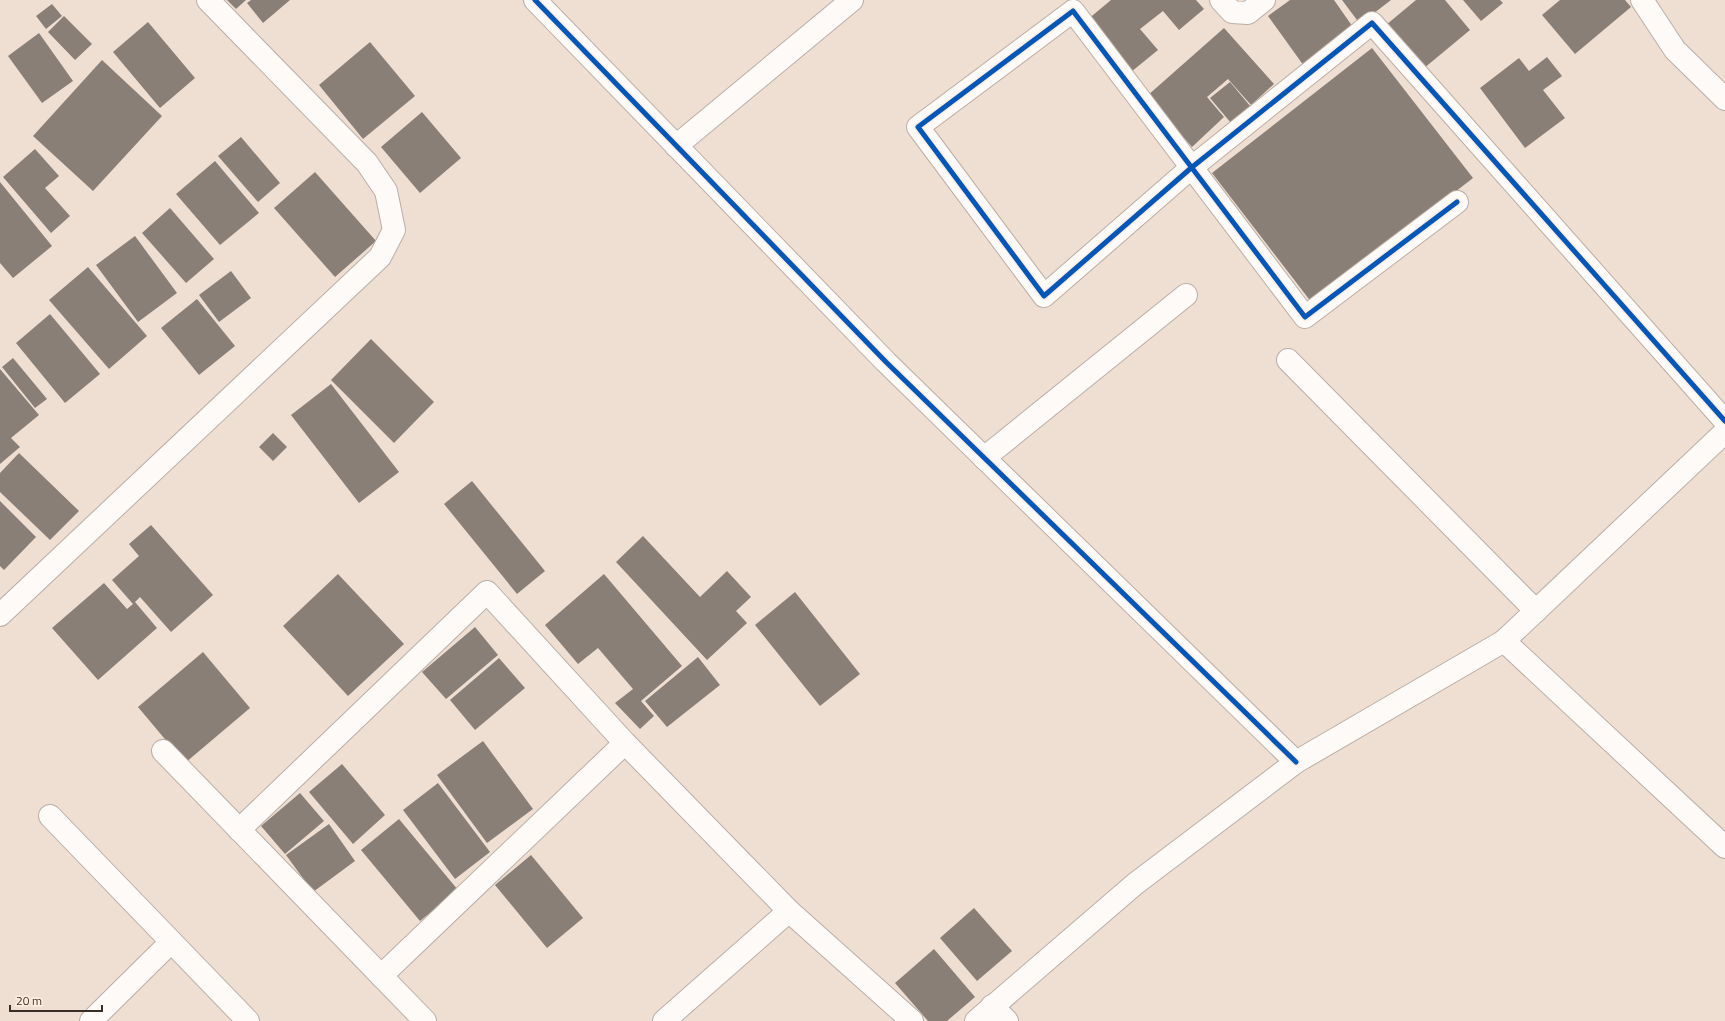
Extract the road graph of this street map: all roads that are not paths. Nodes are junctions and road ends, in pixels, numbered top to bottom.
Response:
1 (208, 0) edge
2 (535, 0) edge
3 (852, 0) edge
4 (1221, 0) edge
5 (1264, 0) edge
6 (1642, 0) edge
7 (1725, 99) edge
8 (676, 146) junction
9 (1191, 168) junction
10 (1457, 202) dead end
11 (1186, 295) dead end
12 (1288, 360) dead end
13 (1725, 421) edge
14 (1725, 432) edge
15 (984, 458) junction
16 (1536, 611) junction
17 (0, 615) edge
18 (1504, 641) junction
19 (625, 744) junction
20 (163, 751) dead end
21 (1296, 762) junction
22 (50, 816) dead end
23 (239, 830) junction
24 (1724, 845) edge
25 (789, 911) junction
26 (171, 942) junction
27 (381, 976) junction
28 (999, 1014) edge
29 (91, 1021) edge
30 (248, 1021) edge
31 (425, 1021) edge
32 (664, 1021) edge
33 (912, 1021) edge
34 (976, 1021) edge

1 - 17 street
2 - 8 street
3 - 8 street
4 - 5 street
6 - 7 street
8 - 15 street
9 - 9 street
9 - 10 street
9 - 13 street
11 - 15 street
12 - 16 street
14 - 16 street
15 - 21 street
16 - 18 street
18 - 21 street
18 - 24 street
19 - 23 street
19 - 25 street
19 - 27 street
20 - 23 street
21 - 28 street
22 - 26 street
23 - 27 street
25 - 32 street
25 - 33 street
26 - 29 street
26 - 30 street
27 - 31 street
28 - 34 street

